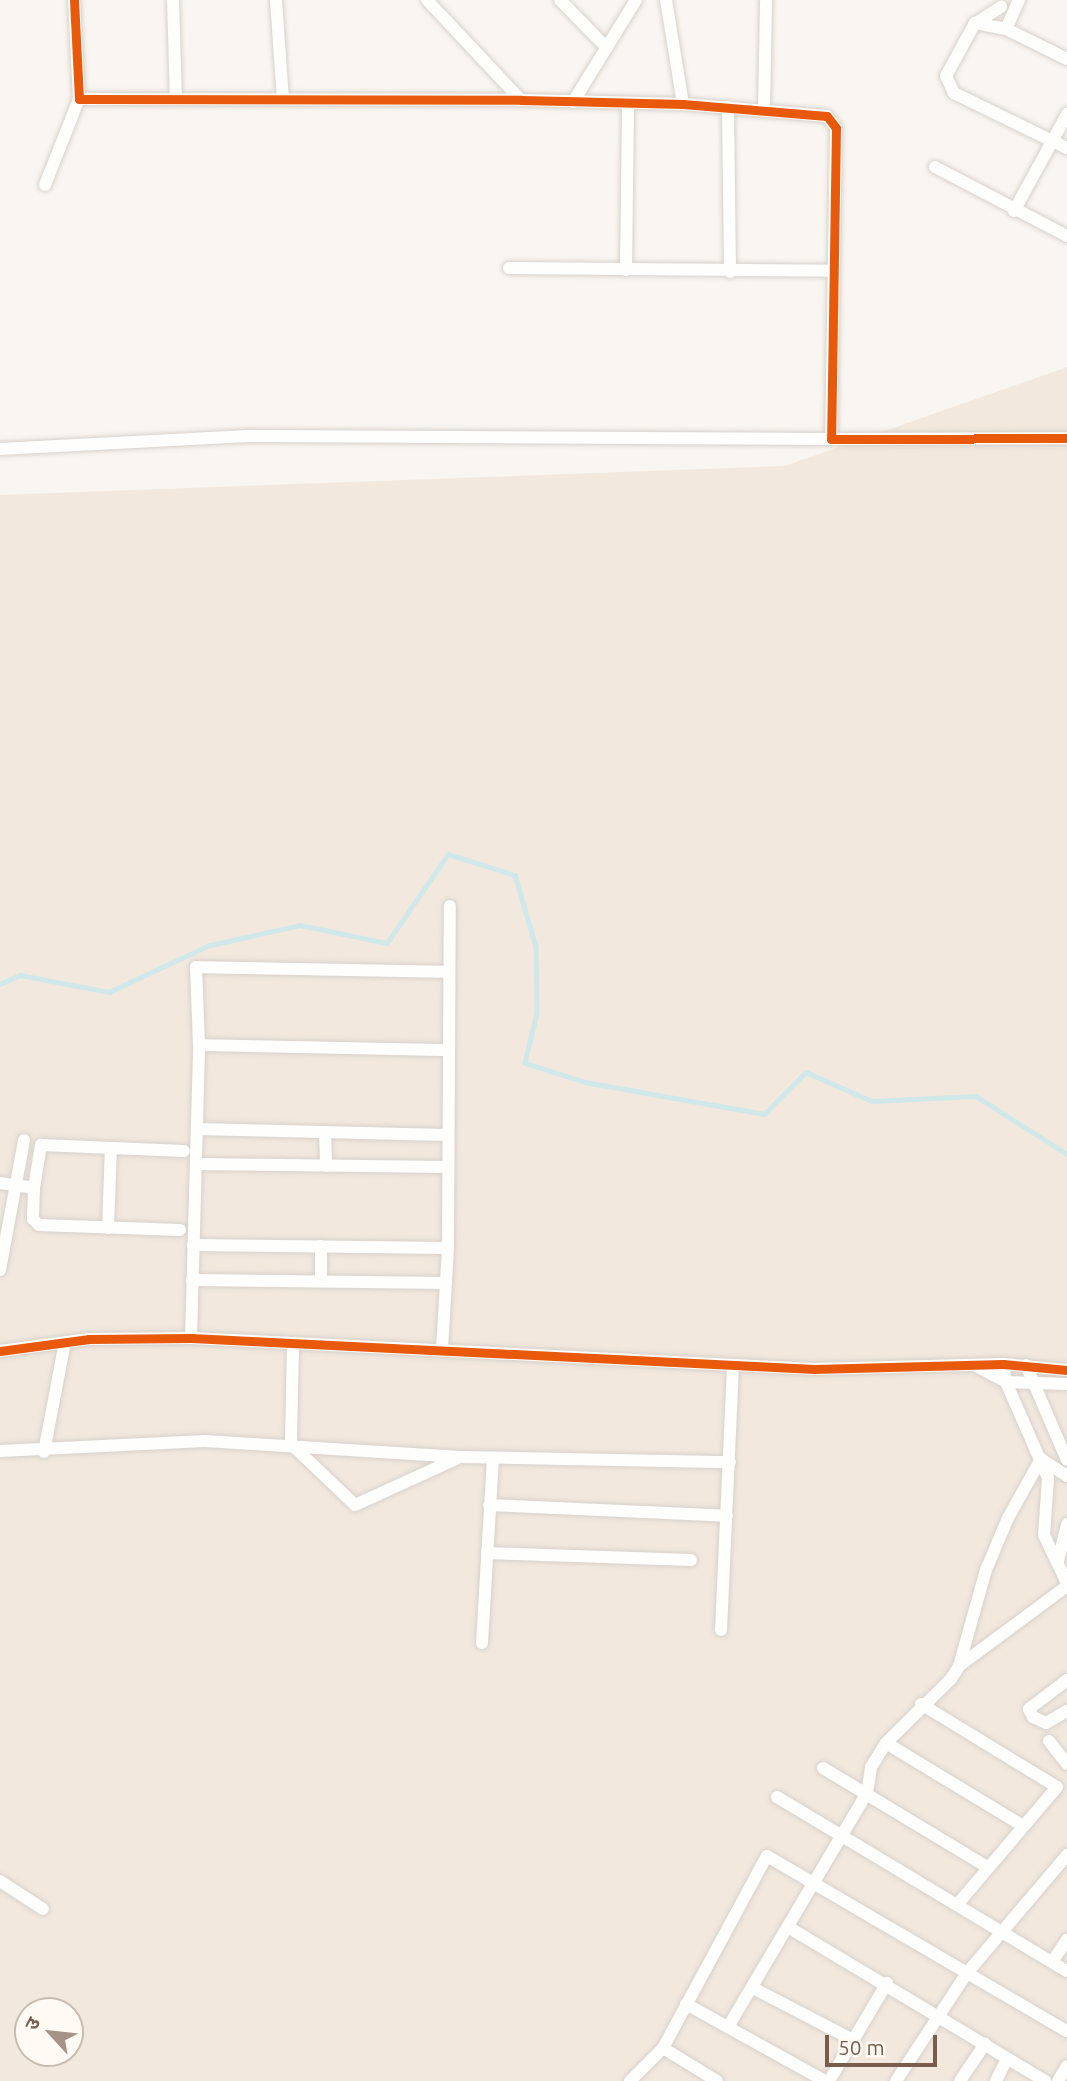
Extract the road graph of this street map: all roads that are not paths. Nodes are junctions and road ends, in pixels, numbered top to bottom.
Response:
1 (74, 0) edge
2 (173, 0) edge
3 (276, 0) edge
4 (427, 0) edge
5 (560, 0) edge
6 (636, 0) edge
7 (666, 0) edge
8 (766, 0) edge
9 (1019, 0) edge
10 (1003, 3) edge
11 (975, 23) junction
12 (993, 25) junction
13 (1006, 29) junction
14 (607, 48) junction
15 (1067, 59) edge
16 (79, 99) junction
17 (176, 99) junction
18 (283, 99) junction
19 (521, 100) junction
20 (573, 102) junction
21 (628, 103) junction
22 (684, 104) junction
23 (728, 107) junction
24 (764, 109) junction
25 (1067, 114) edge
26 (1054, 142) junction
27 (1067, 148) edge
28 (935, 167) dead end
29 (45, 185) dead end
30 (1014, 211) junction
31 (1067, 236) edge
32 (509, 268) dead end
33 (626, 270) junction
34 (832, 271) junction
35 (730, 272) junction
36 (1067, 438) edge
37 (831, 439) junction
38 (0, 449) edge
39 (450, 906) dead end
40 (448, 972) junction
41 (200, 1045) junction
42 (447, 1050) junction
43 (197, 1129) junction
44 (325, 1132) junction
45 (447, 1135) junction
46 (24, 1140) dead end
47 (111, 1148) junction
48 (184, 1150) dead end
49 (197, 1164) junction
50 (326, 1166) junction
51 (448, 1167) junction
52 (0, 1183) edge
53 (15, 1186) junction
54 (34, 1188) junction
55 (108, 1228) junction
56 (180, 1230) dead end
57 (193, 1245) junction
58 (321, 1246) junction
59 (448, 1248) junction
60 (0, 1270) edge
61 (192, 1280) junction
62 (321, 1282) junction
63 (446, 1283) junction
64 (191, 1338) junction
65 (65, 1342) junction
66 (293, 1345) junction
67 (442, 1349) junction
68 (0, 1351) edge
69 (1003, 1364) junction
70 (733, 1365) junction
71 (1026, 1366) junction
72 (977, 1367) junction
73 (1067, 1370) edge
74 (1006, 1382) junction
75 (1031, 1383) junction
76 (1067, 1384) edge
77 (292, 1444) junction
78 (0, 1451) edge
79 (44, 1452) junction
80 (460, 1457) junction
81 (493, 1458) junction
82 (1041, 1459) junction
83 (1067, 1460) edge
84 (730, 1462) junction
85 (1067, 1476) edge
86 (489, 1505) junction
87 (727, 1517) junction
88 (1067, 1524) edge
89 (487, 1553) junction
90 (691, 1560) dead end
91 (1058, 1561) junction
92 (1067, 1585) edge
93 (721, 1630) dead end
94 (482, 1643) dead end
95 (959, 1666) junction
96 (1067, 1680) edge
97 (921, 1704) junction
98 (1067, 1711) edge
99 (1049, 1741) dead end
100 (886, 1743) junction
101 (1067, 1764) edge
102 (822, 1768) dead end
103 (867, 1793) junction
104 (777, 1797) dead end
105 (1023, 1826) junction
106 (842, 1834) junction
107 (1067, 1855) edge
108 (988, 1867) junction
109 (814, 1882) junction
110 (3, 1888) edge
111 (957, 1905) junction
112 (43, 1909) dead end
113 (788, 1927) junction
114 (999, 1931) junction
115 (1067, 1940) edge
116 (1052, 1962) junction
117 (1067, 1971) edge
118 (967, 1973) junction
119 (887, 1983) junction
120 (753, 1987) junction
121 (686, 2004) junction
122 (939, 2018) junction
123 (727, 2027) junction
124 (1067, 2031) edge
125 (853, 2040) junction
126 (985, 2044) junction
127 (663, 2048) junction
128 (1007, 2058) junction
129 (1067, 2066) edge
130 (630, 2081) edge
131 (717, 2081) edge
132 (827, 2081) edge
133 (896, 2081) edge
134 (960, 2081) edge
135 (996, 2081) edge
136 (1045, 2081) edge
137 (1058, 2081) edge

1 - 16 street
2 - 17 street
3 - 18 street
4 - 19 street
5 - 14 street
6 - 14 street
7 - 22 street
8 - 24 street
9 - 13 street
10 - 11 street
10 - 12 street
11 - 12 street
11 - 26 street
12 - 13 street
13 - 15 street
14 - 20 street
16 - 17 street
16 - 29 street
17 - 18 street
18 - 19 street
19 - 20 street
20 - 21 street
21 - 22 street
21 - 33 street
22 - 23 street
23 - 24 street
23 - 35 street
24 - 34 street
25 - 26 street
26 - 27 street
26 - 30 street
28 - 30 street
30 - 31 street
32 - 33 street
33 - 35 street
34 - 35 street
34 - 37 street
36 - 37 street
37 - 38 street
39 - 40 street
40 - 41 street
40 - 42 street
41 - 42 street
41 - 43 street
42 - 45 street
43 - 44 street
43 - 49 street
44 - 45 street
44 - 50 street
45 - 51 street
46 - 53 street
47 - 48 street
47 - 54 street
47 - 55 street
49 - 50 street
49 - 57 street
50 - 51 street
51 - 59 street
52 - 53 street
53 - 54 street
53 - 60 street
54 - 55 street
55 - 56 street
57 - 58 street
57 - 61 street
58 - 59 street
58 - 62 street
59 - 63 street
61 - 62 street
61 - 64 street
62 - 63 street
63 - 67 street
64 - 65 street
64 - 66 street
65 - 68 street
65 - 79 street
66 - 67 street
66 - 77 street
67 - 70 street
69 - 71 street
69 - 72 street
69 - 74 street
70 - 72 street
70 - 84 street
71 - 73 street
71 - 75 street
72 - 74 street
74 - 75 street
74 - 82 street
75 - 76 street
75 - 83 street
77 - 79 street
77 - 80 street
77 - 80 street
78 - 79 street
80 - 81 street
81 - 84 street
81 - 86 street
82 - 85 street
82 - 91 street
82 - 95 street
84 - 87 street
86 - 87 street
86 - 89 street
87 - 93 street
88 - 91 street
89 - 90 street
89 - 94 street
91 - 92 street
92 - 95 street
95 - 97 street
96 - 98 street
97 - 100 street
97 - 105 street
99 - 101 street
100 - 103 street
100 - 105 street
102 - 103 street
103 - 106 street
103 - 108 street
104 - 106 street
105 - 108 street
106 - 109 street
106 - 111 street
107 - 114 street
108 - 111 street
109 - 113 street
109 - 118 street
109 - 121 street
110 - 112 street
111 - 114 street
113 - 119 street
113 - 120 street
114 - 116 street
114 - 118 street
115 - 116 street
116 - 117 street
118 - 122 street
118 - 124 street
119 - 122 street
119 - 125 street
120 - 123 street
120 - 125 street
121 - 123 street
121 - 127 street
122 - 126 street
122 - 133 street
123 - 132 street
125 - 132 street
126 - 128 street
126 - 134 street
127 - 130 street
127 - 131 street
128 - 135 street
128 - 136 street
129 - 137 street

